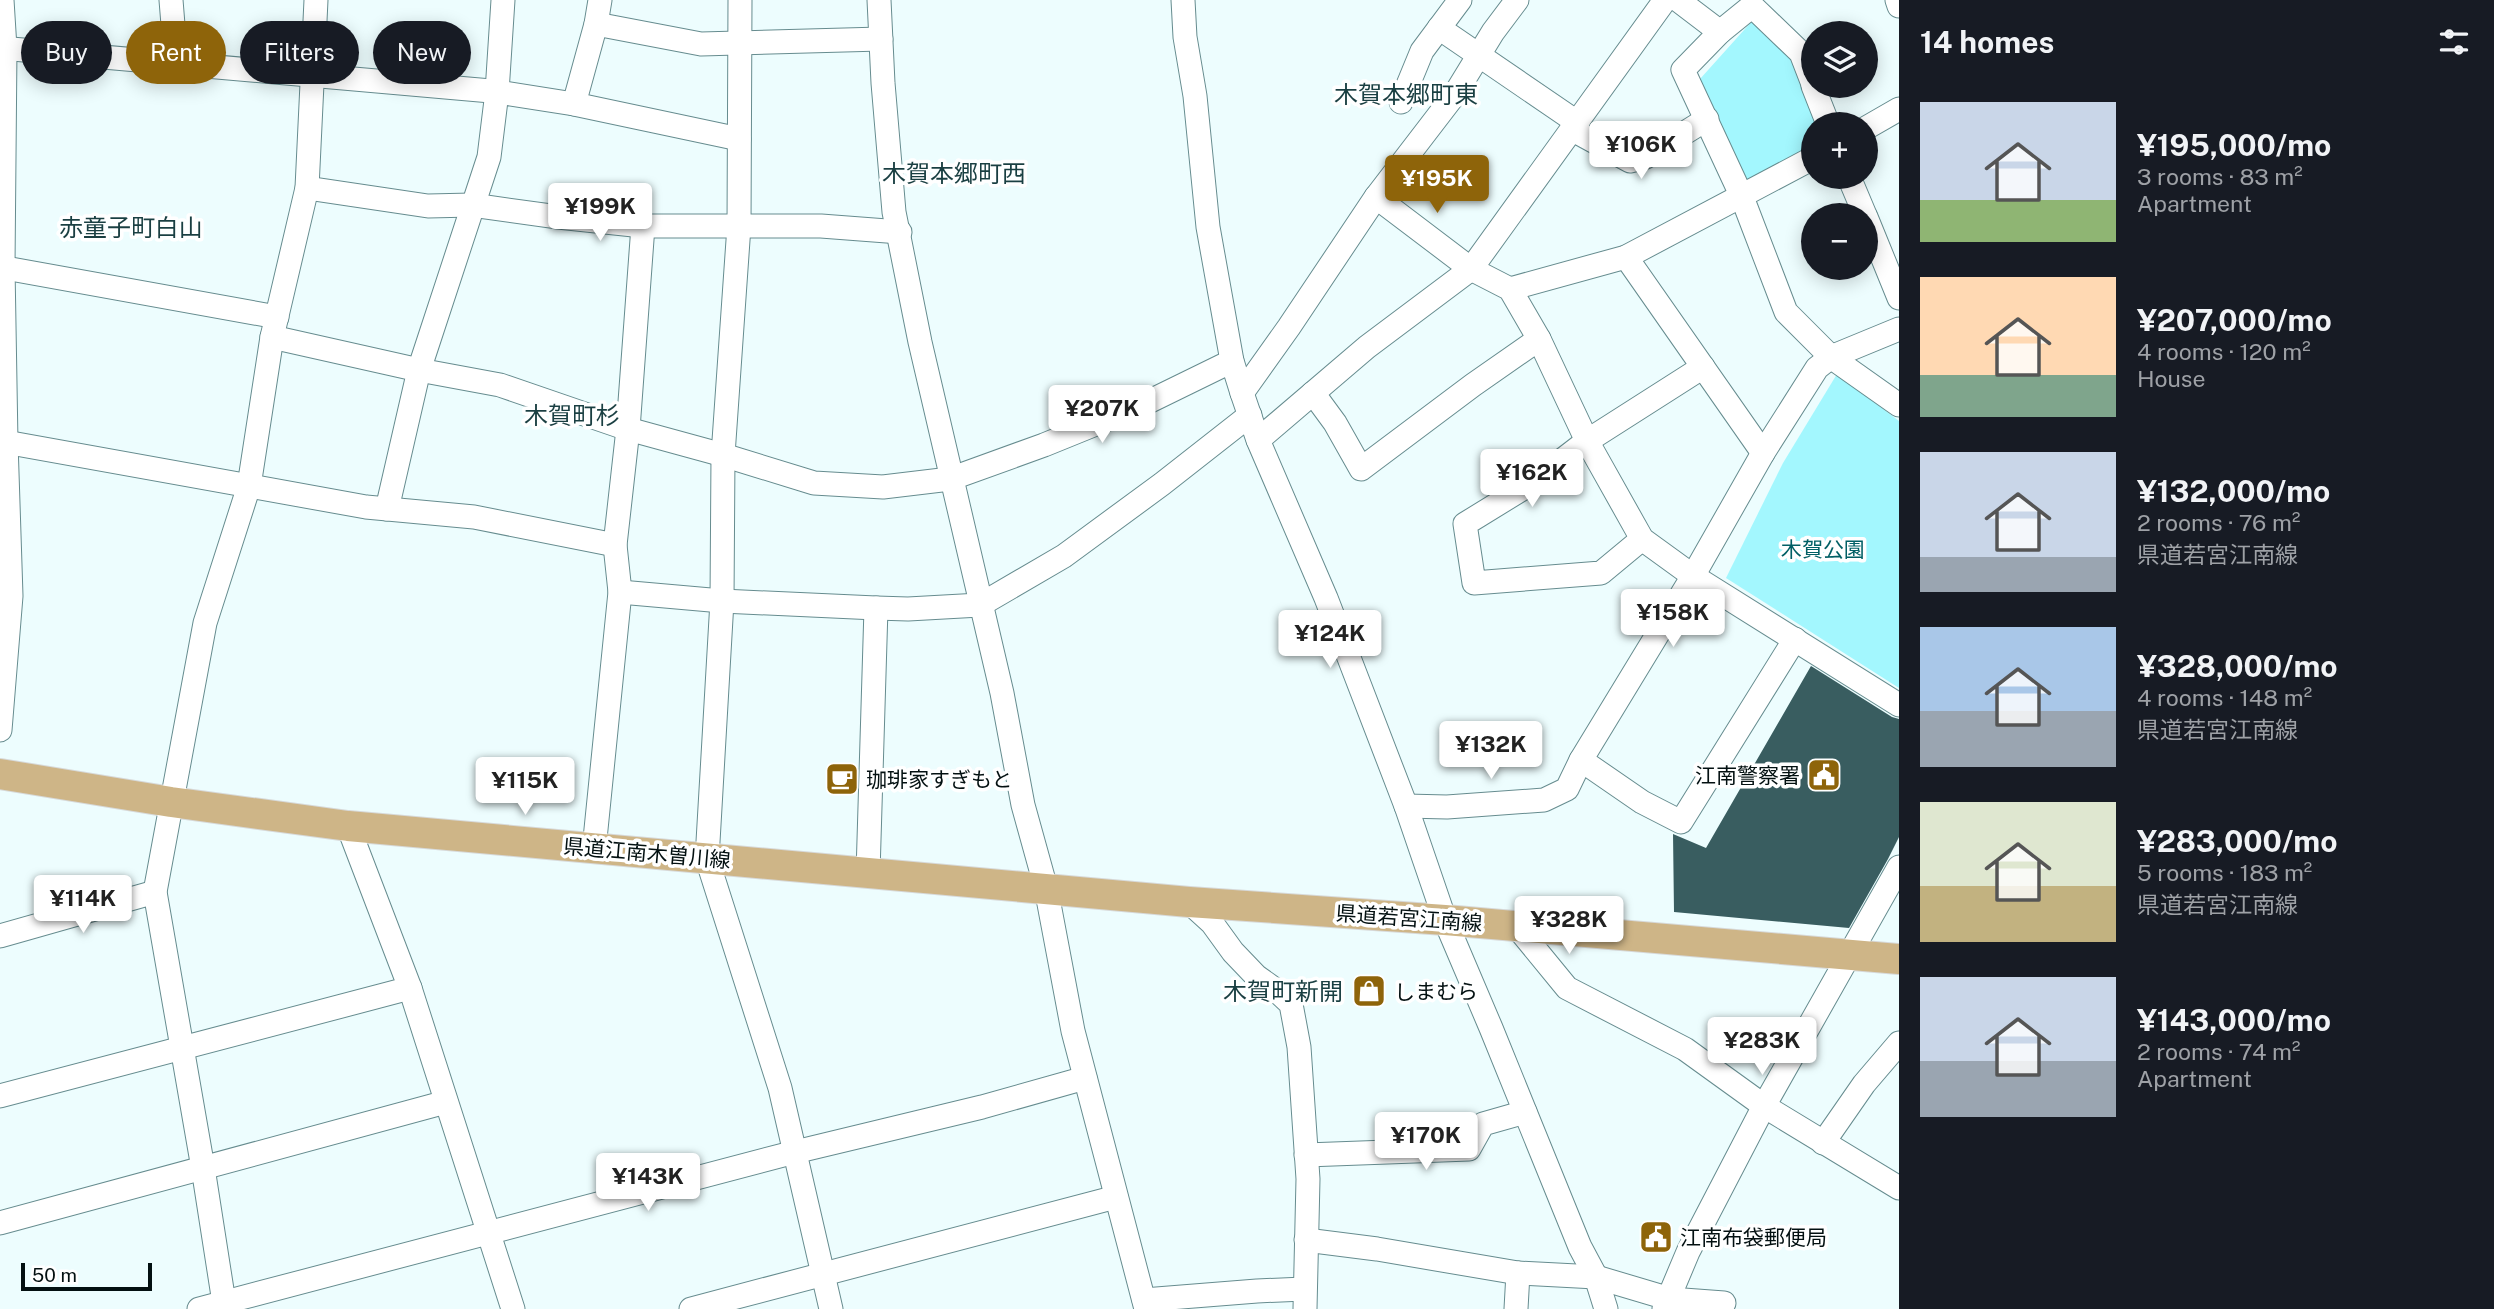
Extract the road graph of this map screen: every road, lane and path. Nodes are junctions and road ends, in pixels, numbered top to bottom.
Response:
1 (2, 0) edge
2 (171, 0) edge
3 (316, 0) edge
4 (503, 0) edge
5 (600, 0) edge
6 (740, 0) edge
7 (879, 0) edge
8 (1183, 0) edge
9 (1460, 0) edge
10 (1517, 0) edge
11 (1665, 0) edge
12 (1678, 0) edge
13 (1896, 0) edge
14 (1757, 3) edge
15 (1899, 6) edge
16 (173, 21) edge
17 (315, 21) edge
18 (596, 24) junction
19 (1439, 28) junction
20 (1720, 32) junction
21 (881, 39) junction
22 (738, 43) junction
23 (3, 48) edge
24 (1801, 53) edge
25 (1479, 55) junction
26 (126, 58) edge
27 (359, 80) edge
28 (312, 84) edge
29 (497, 92) junction
30 (1401, 102) dead end
31 (574, 104) junction
32 (1899, 109) edge
33 (1707, 119) junction
34 (1878, 121) edge
35 (1575, 127) junction
36 (739, 139) junction
37 (1801, 165) edge
38 (307, 188) junction
39 (1376, 197) junction
40 (1742, 197) junction
41 (472, 205) junction
42 (643, 226) junction
43 (739, 226) junction
44 (900, 232) junction
45 (1878, 247) edge
46 (1626, 257) junction
47 (2, 267) edge
48 (1471, 269) junction
49 (1510, 289) junction
50 (1899, 298) edge
51 (274, 327) junction
52 (1899, 329) edge
53 (1539, 339) junction
54 (1831, 356) junction
55 (1232, 361) junction
56 (1703, 367) junction
57 (419, 370) junction
58 (1241, 393) junction
59 (1313, 393) junction
60 (1899, 405) edge
61 (1250, 415) junction
62 (628, 429) junction
63 (1258, 440) junction
64 (1587, 441) junction
65 (3, 442) edge
66 (1763, 453) junction
67 (723, 454) junction
68 (950, 479) junction
69 (249, 486) junction
70 (387, 509) junction
71 (1642, 539) junction
72 (615, 545) junction
73 (1693, 576) junction
74 (620, 592) junction
75 (5, 596) edge
76 (722, 601) junction
77 (981, 605) junction
78 (876, 608) junction
79 (1795, 639) junction
80 (1899, 705) edge
81 (0, 730) edge
82 (1581, 760) junction
83 (0, 774) edge
84 (171, 802) junction
85 (1406, 807) junction
86 (348, 826) junction
87 (594, 849) junction
88 (707, 859) junction
89 (1899, 867) edge
90 (868, 873) junction
91 (1046, 888) junction
92 (155, 892) junction
93 (1189, 902) junction
94 (1445, 920) junction
95 (1517, 927) junction
96 (0, 936) edge
97 (1849, 954) junction
98 (1899, 959) edge
99 (410, 988) junction
100 (181, 1049) junction
101 (1896, 1052) edge
102 (1085, 1078) junction
103 (0, 1096) edge
104 (446, 1102) junction
105 (1764, 1106) junction
106 (1525, 1112) junction
107 (1823, 1143) junction
108 (795, 1152) junction
109 (1306, 1154) junction
110 (203, 1168) junction
111 (1899, 1188) edge
112 (1116, 1198) junction
113 (0, 1223) edge
114 (489, 1233) junction
115 (1306, 1240) junction
116 (1518, 1273) junction
117 (823, 1274) junction
118 (1596, 1277) junction
119 (1305, 1299) edge
120 (1724, 1303) dead end
121 (1667, 1304) edge
122 (1145, 1305) edge
123 (225, 1306) edge
124 (200, 1309) edge
125 (513, 1309) edge
126 (691, 1309) edge
127 (831, 1309) edge
128 (1516, 1309) edge
129 (1606, 1309) edge

1 - 23 street
2 - 16 street
3 - 17 street
4 - 29 street
5 - 18 street
6 - 22 street
7 - 21 street
8 - 55 street
9 - 19 street
10 - 25 street
11 - 35 street
12 - 20 street
13 - 15 street
14 - 20 street
14 - 24 street
18 - 22 street
18 - 31 street
19 - 25 street
19 - 30 street
20 - 33 street
21 - 22 street
21 - 44 street
22 - 36 street
23 - 26 street
23 - 47 street
25 - 35 street
25 - 39 street
27 - 29 street
28 - 38 street
29 - 31 street
29 - 41 street
31 - 36 street
32 - 34 street
33 - 35 street
33 - 40 street
35 - 48 street
36 - 43 street
37 - 40 street
38 - 41 street
38 - 51 street
39 - 48 street
39 - 58 street
40 - 46 street
40 - 54 street
41 - 42 street
41 - 57 street
42 - 43 street
42 - 62 street
43 - 44 street
43 - 67 street
44 - 68 street
45 - 50 street
46 - 49 street
46 - 56 street
47 - 51 street
47 - 65 street
48 - 49 street
48 - 59 street
49 - 53 street
51 - 57 street
51 - 69 street
52 - 54 street
53 - 59 street
53 - 64 street
54 - 60 street
54 - 66 street
55 - 58 street
55 - 68 street
56 - 64 street
56 - 66 street
57 - 62 street
57 - 70 street
58 - 61 street
59 - 63 street
61 - 63 street
61 - 77 street
62 - 67 street
62 - 72 street
63 - 85 street
64 - 71 street
64 - 71 street
65 - 69 street
65 - 75 street
66 - 73 street
67 - 68 street
67 - 76 street
68 - 77 street
69 - 70 street
69 - 84 street
70 - 72 street
71 - 73 street
72 - 74 street
73 - 79 street
73 - 82 street
74 - 76 street
74 - 87 street
75 - 81 street
76 - 78 street
76 - 88 street
77 - 78 street
77 - 91 street
78 - 90 street
79 - 80 street
79 - 82 street
82 - 85 street
83 - 84 main road, 県道江南木曽川線
84 - 86 main road, 県道江南木曽川線
84 - 92 street
85 - 94 street
86 - 87 main road, 県道江南木曽川線
86 - 99 street
87 - 88 main road, 県道江南木曽川線
88 - 90 main road, 県道江南木曽川線
88 - 108 street
89 - 97 street
90 - 91 main road, 県道江南木曽川線
91 - 93 main road, 県道若宮江南線
91 - 102 street
92 - 96 street
92 - 100 street
93 - 94 main road, 県道若宮江南線
93 - 109 street
94 - 95 main road, 県道若宮江南線
94 - 106 street
95 - 97 main road, 県道若宮江南線
95 - 105 street
97 - 98 main road, 県道若宮江南線
97 - 105 street
99 - 100 street
99 - 104 street
100 - 103 street
100 - 110 street
101 - 107 street
102 - 108 street
102 - 112 street
104 - 110 street
104 - 114 street
105 - 107 street
105 - 121 street
106 - 109 street
106 - 118 street
107 - 111 street
108 - 114 street
108 - 117 street
109 - 115 street
110 - 113 street
110 - 123 street
112 - 117 street
112 - 122 street
114 - 123 street
114 - 125 street
115 - 116 street
115 - 119 street
116 - 118 street
116 - 128 street
117 - 126 street
117 - 127 street
118 - 121 street
118 - 129 street
119 - 122 street
120 - 121 street
123 - 124 street

